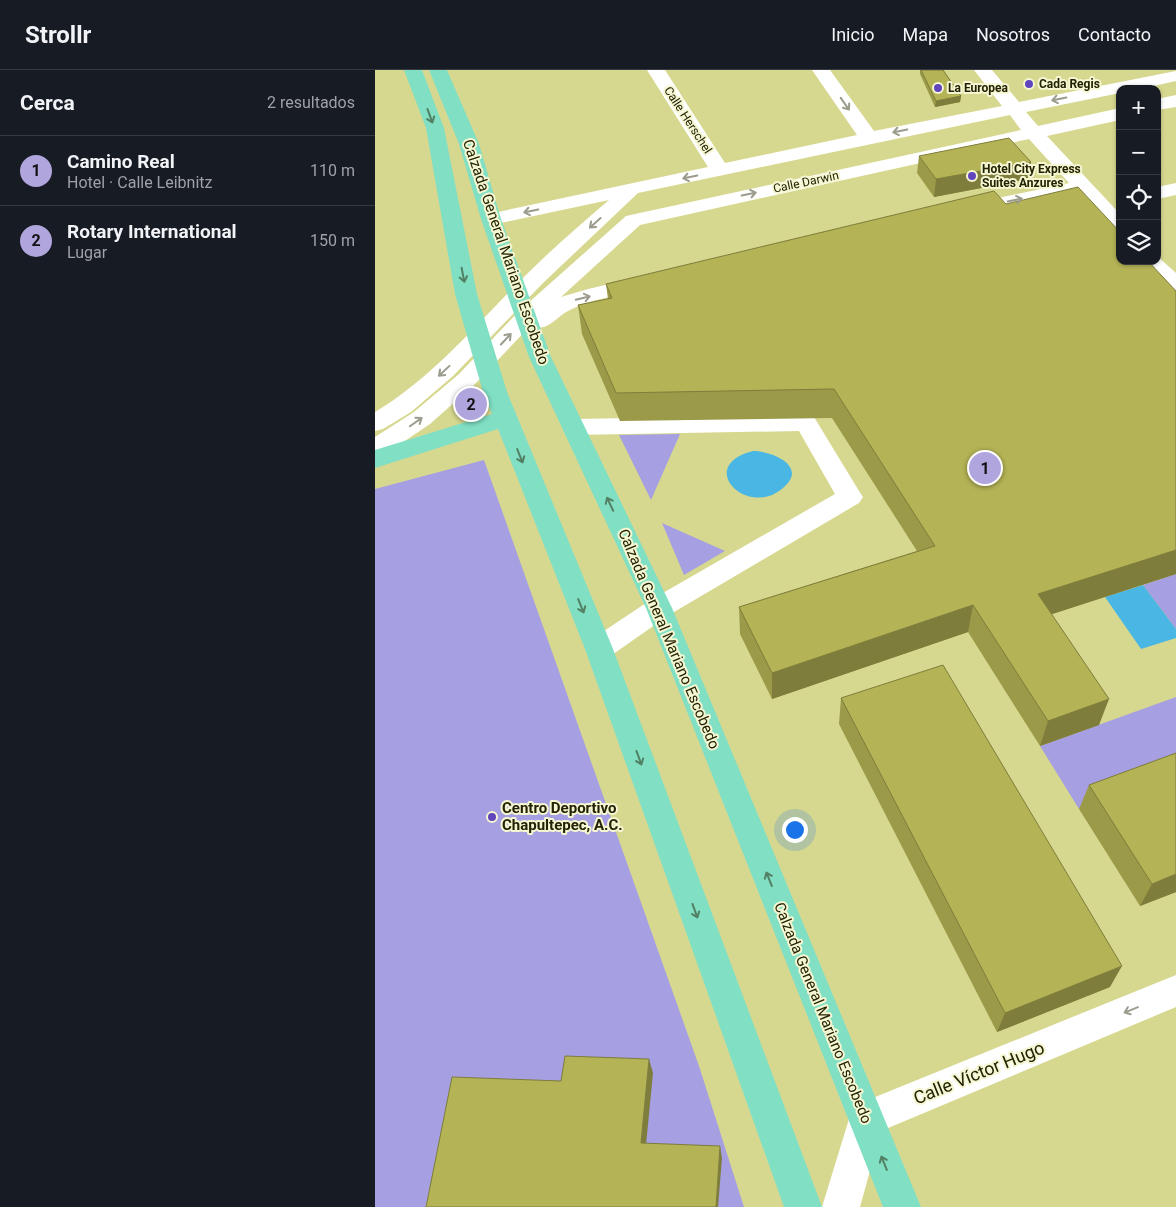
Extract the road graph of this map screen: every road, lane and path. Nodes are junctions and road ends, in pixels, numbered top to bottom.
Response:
1 (413, 70) edge
2 (438, 70) edge
3 (656, 70) edge
4 (821, 70) edge
5 (983, 70) edge
6 (1176, 76) edge
7 (1176, 101) edge
8 (1161, 105) edge
9 (1013, 108) junction
10 (1116, 115) edge
11 (1033, 132) junction
12 (869, 138) junction
13 (720, 171) junction
14 (1082, 186) junction
15 (1176, 189) edge
16 (631, 190) junction
17 (1161, 192) edge
18 (1110, 204) edge
19 (947, 214) edge
20 (491, 220) junction
21 (1117, 220) edge
22 (1156, 265) edge
23 (660, 279) edge
24 (1176, 286) edge
25 (525, 316) junction
26 (482, 348) junction
27 (505, 418) junction
28 (375, 423) edge
29 (574, 426) junction
30 (375, 449) edge
31 (375, 459) edge
32 (659, 608) junction
33 (599, 649) junction
34 (1176, 991) edge
35 (866, 1119) junction
36 (803, 1207) edge
37 (841, 1207) edge
38 (902, 1207) edge

1 -> 26 main road, Calzada General Mariano Escobedo
2 - 20 main road, Calzada General Mariano Escobedo
3 - 13 street, Calle Herschel
4 -> 12 street
5 - 9 street
6 -> 9 street, Calle Darwin
7 - 8 street
9 - 11 street
9 -> 12 street, Calle Darwin
10 - 11 street, Calle Darwin
11 - 14 street
25 -> 11 street, Calle Darwin
12 - 13 street, Calle Darwin
13 -> 16 street, Calle Darwin
14 - 18 street
19 -> 14 street
15 - 17 street
16 -> 20 street, Calle Darwin
16 -> 25 street
18 - 21 street
20 - 25 main road, Calzada General Mariano Escobedo
22 - 24 street
25 -> 23 street
25 - 26 street
25 - 29 main road, Calzada General Mariano Escobedo
26 - 27 main road, Calzada General Mariano Escobedo
26 -> 28 street
30 -> 26 street
27 - 31 main road
27 -> 33 main road, Calzada General Mariano Escobedo
32 -> 29 main road, Calzada General Mariano Escobedo
29 - 32 street
32 - 33 street
35 -> 32 main road, Calzada General Mariano Escobedo
33 -> 36 main road, Calzada General Mariano Escobedo
34 -> 35 street, Calle Víctor Hugo
35 - 37 street
38 -> 35 main road, Calzada General Mariano Escobedo

